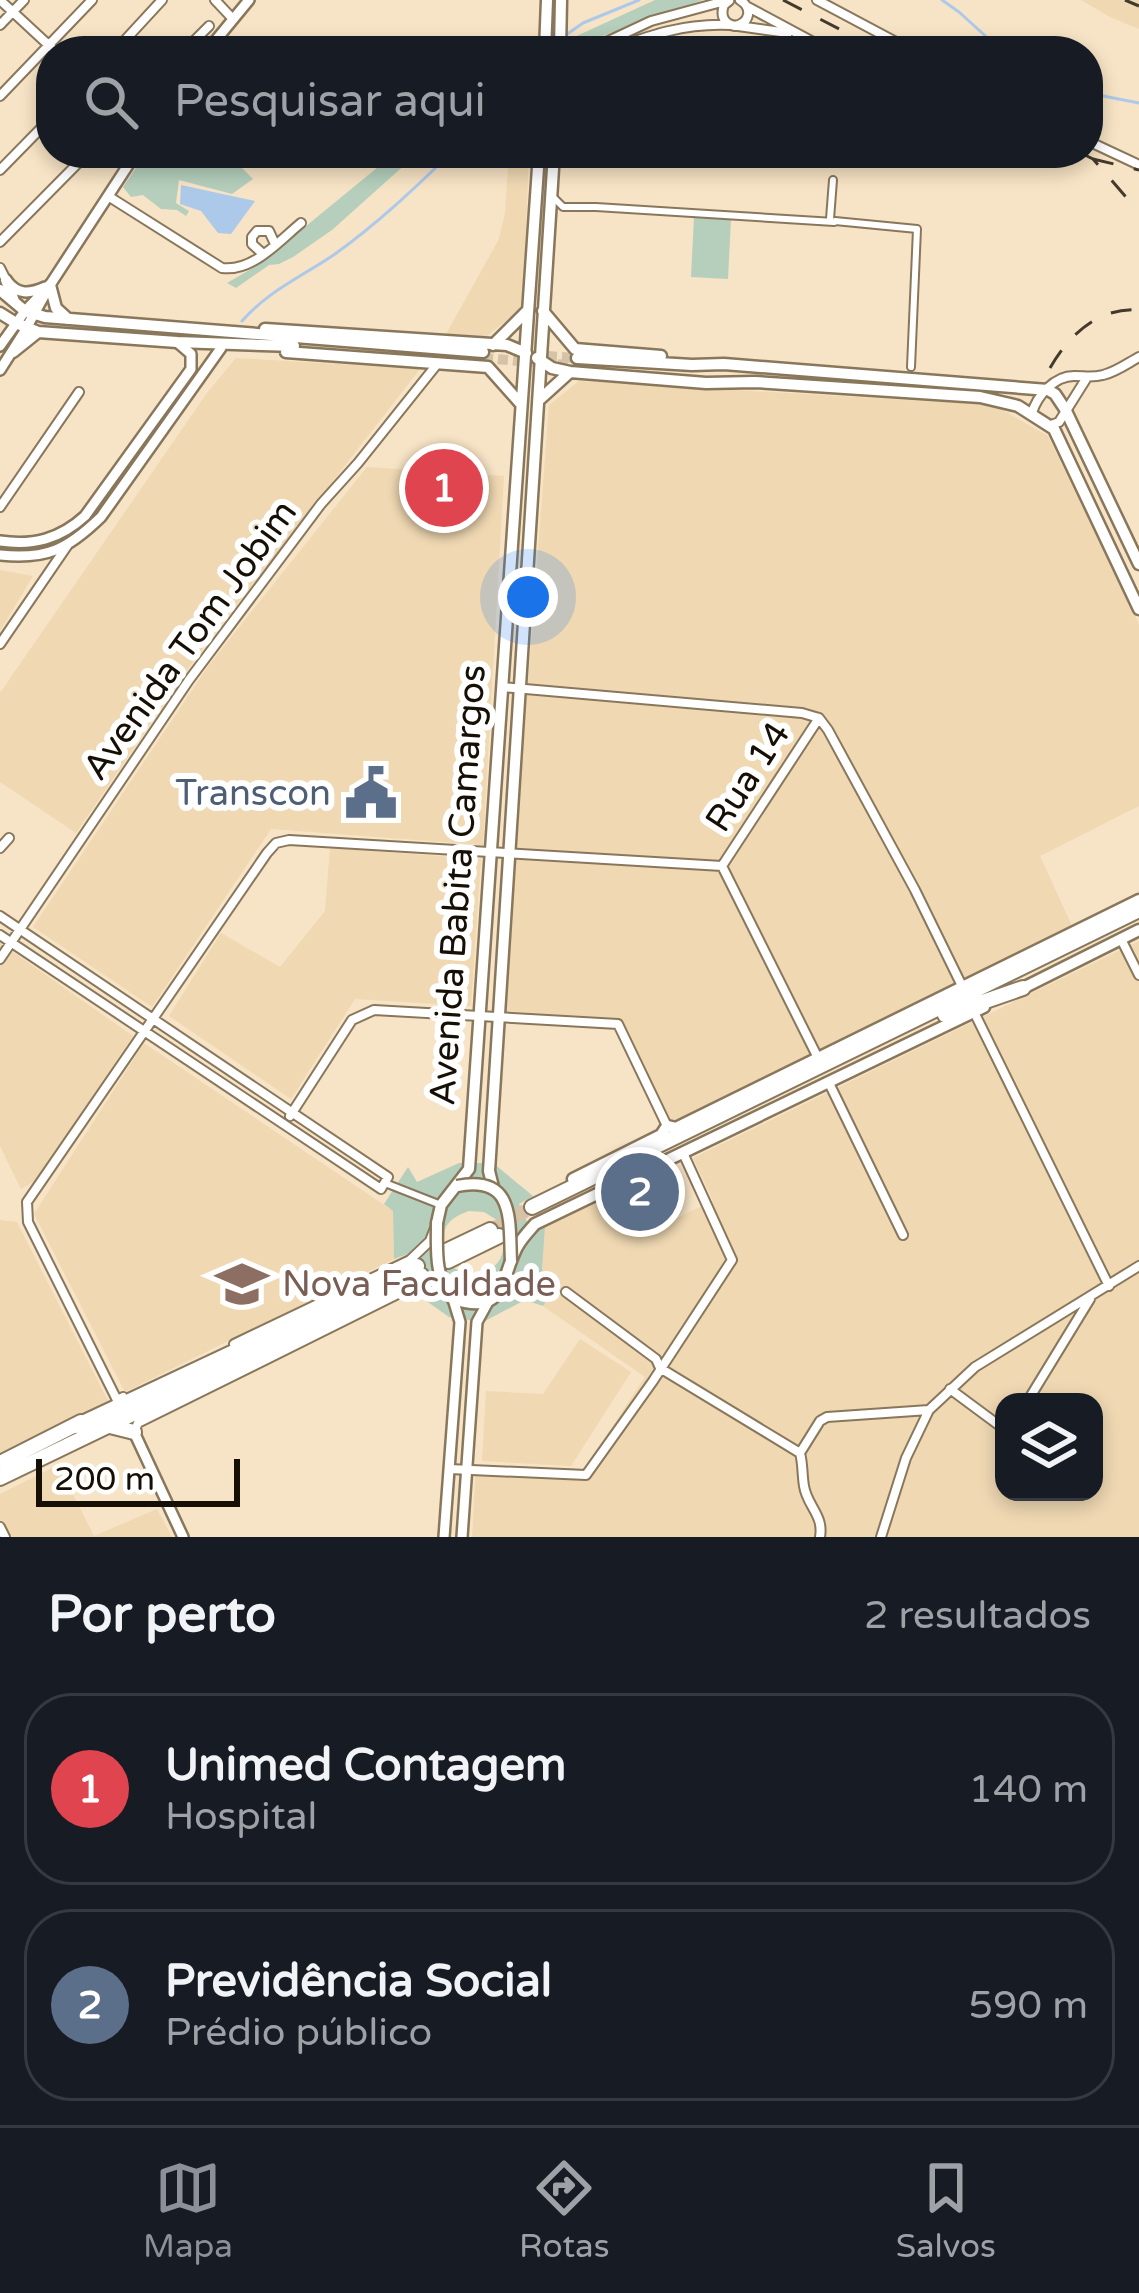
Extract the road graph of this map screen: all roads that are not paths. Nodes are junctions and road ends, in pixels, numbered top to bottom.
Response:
1 (0, 0) edge
2 (24, 0) edge
3 (92, 0) edge
4 (162, 0) edge
5 (215, 0) edge
6 (245, 0) edge
7 (547, 0) edge
8 (561, 0) edge
9 (730, 0) edge
10 (818, 0) edge
11 (745, 3) edge
12 (13, 12) junction
13 (232, 19) junction
14 (0, 25) edge
15 (734, 25) junction
16 (209, 26) dead end
17 (39, 36) edge
18 (62, 36) edge
19 (129, 36) edge
20 (199, 36) edge
21 (218, 36) edge
22 (546, 36) edge
23 (560, 36) edge
24 (618, 36) edge
25 (650, 36) edge
26 (801, 36) joint
27 (885, 36) edge
28 (36, 63) edge
29 (0, 96) edge
30 (36, 133) edge
31 (1103, 148) edge
32 (1139, 165) edge
33 (73, 168) edge
34 (126, 168) edge
35 (538, 168) edge
36 (553, 168) edge
37 (0, 170) edge
38 (833, 180) dead end
39 (108, 196) junction
40 (551, 196) junction
41 (534, 220) junction
42 (833, 221) junction
43 (301, 223) dead end
44 (549, 223) junction
45 (0, 242) edge
46 (275, 245) junction
47 (263, 254) junction
48 (2, 279) edge
49 (50, 285) junction
50 (25, 310) junction
51 (528, 310) junction
52 (543, 310) junction
53 (0, 313) edge
54 (71, 320) junction
55 (26, 328) junction
56 (177, 342) junction
57 (196, 342) junction
58 (0, 346) edge
59 (525, 347) junction
60 (220, 348) junction
61 (13, 352) joint
62 (487, 355) junction
63 (1139, 357) edge
64 (576, 361) junction
65 (438, 363) junction
66 (911, 367) dead end
67 (540, 368) junction
68 (0, 370) edge
69 (1086, 379) junction
70 (1048, 389) junction
71 (79, 392) dead end
72 (539, 400) junction
73 (522, 406) junction
74 (1065, 409) junction
75 (1032, 413) junction
76 (1050, 426) junction
77 (0, 507) edge
78 (1115, 515) junction
79 (1098, 524) junction
80 (0, 541) edge
81 (68, 546) junction
82 (0, 555) edge
83 (43, 555) junction
84 (1139, 564) edge
85 (47, 573) junction
86 (1139, 609) edge
87 (0, 644) edge
88 (502, 687) junction
89 (520, 689) junction
90 (819, 718) junction
91 (9, 838) dead end
92 (0, 848) edge
93 (491, 852) junction
94 (509, 853) junction
95 (722, 866) junction
96 (1139, 900) edge
97 (1139, 910) edge
98 (0, 916) edge
99 (1139, 920) edge
100 (1139, 930) edge
101 (21, 931) junction
102 (0, 934) edge
103 (1121, 938) junction
104 (12, 943) junction
105 (1066, 950) junction
106 (0, 959) edge
107 (1139, 975) edge
108 (1004, 976) junction
109 (962, 988) junction
110 (1023, 988) junction
111 (974, 1012) junction
112 (944, 1015) junction
113 (480, 1016) junction
114 (497, 1017) junction
115 (154, 1018) junction
116 (145, 1030) junction
117 (818, 1058) junction
118 (829, 1082) junction
119 (292, 1113) junction
120 (284, 1124) junction
121 (668, 1126) junction
122 (683, 1153) junction
123 (385, 1183) junction
124 (457, 1186) junction
125 (494, 1187) junction
126 (441, 1205) junction
127 (508, 1216) junction
128 (437, 1223) junction
129 (497, 1232) tunnel mouth
130 (903, 1235) dead end
131 (511, 1262) junction
132 (434, 1265) junction
133 (1139, 1266) edge
134 (1109, 1286) junction
135 (566, 1292) dead end
136 (1090, 1298) junction
137 (453, 1299) junction
138 (489, 1300) junction
139 (660, 1368) junction
140 (950, 1389) junction
141 (1032, 1393) edge
142 (117, 1400) junction
143 (929, 1410) junction
144 (995, 1422) edge
145 (106, 1425) junction
146 (76, 1426) junction
147 (134, 1432) junction
148 (800, 1453) junction
149 (0, 1463) edge
150 (449, 1469) junction
151 (467, 1469) junction
152 (0, 1478) edge
153 (0, 1527) edge
154 (5, 1537) edge
155 (183, 1537) edge
156 (444, 1537) edge
157 (462, 1537) edge
158 (820, 1537) edge
159 (881, 1537) edge

1 - 12 street
2 - 12 street
3 - 18 street
4 - 19 street
5 - 13 street
6 - 13 street
7 - 22 main road
8 - 23 main road
9 - 15 street
9 - 24 street
10 - 27 street
11 - 15 street
11 - 26 street
12 - 14 street
12 - 17 street
13 - 21 street
15 - 25 street
15 - 26 street
16 - 20 street
28 - 29 street
30 - 37 street
31 - 32 street
33 - 45 street
34 - 39 street
35 - 41 main road, Avenida Babita Camargos
36 - 40 main road, Avenida Babita Camargos
38 - 42 street
39 - 47 street
39 - 49 street
40 - 42 street
40 - 44 main road, Avenida Babita Camargos
41 - 44 main road
41 - 51 main road, Avenida Babita Camargos
42 - 66 street
43 - 46 street
44 - 52 main road, Avenida Babita Camargos
46 - 47 street
46 - 47 street
48 - 49 street
48 - 50 main road
49 - 50 street
49 - 54 main road
50 - 54 main road
50 - 55 street
51 - 59 main road, Avenida Babita Camargos
51 - 62 main road
52 - 64 main road
52 - 67 main road, Avenida Babita Camargos
53 - 55 main road
54 - 62 main road
55 - 56 main road
55 - 58 street
55 - 61 main road
56 - 57 main road
56 - 80 street
57 - 60 main road
57 - 62 main road
59 - 62 main road
59 - 67 main road
59 - 73 main road, Avenida Babita Camargos
60 - 65 main road
60 - 81 street
61 - 68 street
62 - 65 main road
62 - 73 main road
63 - 69 street
64 - 67 main road
64 - 70 main road
64 - 72 main road
64 - 75 main road
65 - 101 street, Avenida Tom Jobim
67 - 72 main road, Avenida Babita Camargos
69 - 70 street
69 - 74 street
70 - 74 main road
70 - 75 street
71 - 77 street
72 - 89 main road, Avenida Babita Camargos
73 - 88 main road, Avenida Babita Camargos
74 - 76 street
74 - 78 main road
75 - 76 main road
76 - 79 main road
78 - 79 main road
78 - 84 main road
79 - 86 main road
81 - 83 street
81 - 85 street
82 - 83 street
83 - 85 street
85 - 87 street
88 - 89 street
88 - 93 main road, Avenida Babita Camargos
89 - 90 street
89 - 94 main road, Avenida Babita Camargos
90 - 95 street, Rua 14
90 - 109 street
91 - 92 street
93 - 94 street
93 - 113 main road, Avenida Babita Camargos
93 - 115 street
94 - 95 street
94 - 114 main road, Avenida Babita Camargos
95 - 117 street
96 - 109 main road
97 - 105 highway
98 - 101 street
99 - 105 highway
100 - 103 main road
101 - 104 street, Avenida Tom Jobim
101 - 115 street
102 - 104 street
103 - 107 street
103 - 110 main road
104 - 106 street, Avenida Tom Jobim
104 - 116 street
105 - 108 highway
105 - 112 highway
108 - 109 highway
108 - 112 highway
109 - 117 main road
110 - 111 main road
110 - 112 highway
111 - 118 main road
111 - 134 street
113 - 114 street
113 - 119 street
113 - 124 main road, Avenida Babita Camargos
114 - 121 street
114 - 125 main road, Avenida Babita Camargos
115 - 116 street
115 - 119 street
116 - 120 street
116 - 142 street
117 - 121 main road
118 - 122 main road
118 - 130 street
119 - 120 street
119 - 123 street
120 - 123 street
121 - 127 main road
122 - 131 main road
122 - 139 street
123 - 126 street
124 - 125 main road, bridge
124 - 126 main road
125 - 127 main road, bridge
126 - 128 main road
127 - 131 main road, bridge
128 - 132 main road, bridge
128 - 142 street
129 - 132 highway
131 - 138 main road
132 - 137 main road, bridge
132 - 145 highway
132 - 146 highway
132 - 147 street
133 - 134 street
134 - 136 street
135 - 139 street
136 - 140 street
136 - 141 street
137 - 138 main road
137 - 150 street
138 - 151 street
139 - 148 street
139 - 151 street
140 - 143 street
140 - 144 street
142 - 146 highway
143 - 148 street
143 - 159 street
145 - 147 highway
145 - 152 highway
146 - 149 highway
147 - 155 street
148 - 158 street
150 - 151 street
150 - 156 street
151 - 157 street
153 - 154 street

